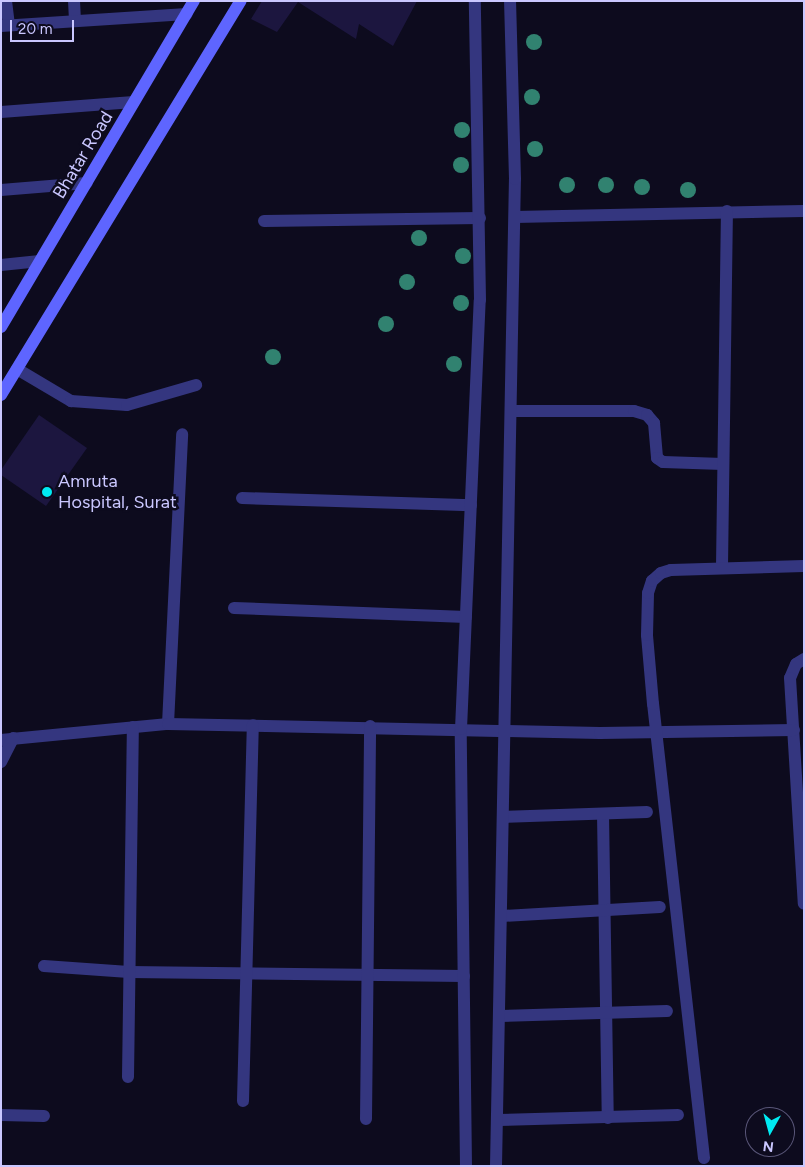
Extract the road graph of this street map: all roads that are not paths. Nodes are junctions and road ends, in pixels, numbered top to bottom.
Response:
1 (6, 1) edge
2 (74, 1) edge
3 (194, 1) edge
4 (240, 1) edge
5 (475, 1) edge
6 (510, 1) edge
7 (187, 14) junction
8 (75, 20) junction
9 (5, 25) edge
10 (134, 102) junction
11 (1, 112) edge
12 (87, 182) junction
13 (1, 190) edge
14 (727, 211) junction
15 (804, 211) edge
16 (515, 217) junction
17 (480, 218) junction
18 (264, 221) dead end
19 (40, 261) junction
20 (1, 265) edge
21 (1, 327) edge
22 (17, 368) junction
23 (196, 385) dead end
24 (1, 395) edge
25 (512, 411) junction
26 (182, 434) dead end
27 (723, 464) junction
28 (242, 498) dead end
29 (471, 505) junction
30 (722, 566) junction
31 (804, 566) edge
32 (234, 608) dead end
33 (466, 618) junction
34 (804, 659) edge
35 (168, 724) junction
36 (253, 725) junction
37 (370, 726) junction
38 (133, 727) junction
39 (461, 729) junction
40 (794, 730) junction
41 (506, 732) junction
42 (658, 732) junction
43 (7, 739) edge
44 (1, 762) edge
45 (647, 812) dead end
46 (603, 814) junction
47 (504, 817) junction
48 (804, 904) edge
49 (660, 907) dead end
50 (605, 911) junction
51 (502, 916) junction
52 (44, 966) dead end
53 (129, 972) junction
54 (246, 973) junction
55 (367, 974) junction
56 (464, 976) junction
57 (667, 1011) dead end
58 (606, 1014) junction
59 (500, 1016) junction
60 (128, 1077) dead end
61 (243, 1101) dead end
62 (1, 1115) edge
63 (678, 1115) dead end
64 (44, 1116) dead end
65 (608, 1118) junction
66 (366, 1119) dead end
67 (498, 1120) junction
68 (704, 1158) dead end
69 (466, 1166) edge
70 (496, 1166) edge

1 - 9 street
2 - 8 street
3 - 7 main road, Bhatar Road
4 - 22 main road
5 - 17 street
6 - 16 street
7 - 8 street
7 - 10 main road, Bhatar Road
8 - 9 street
10 - 11 street
10 - 12 main road, Bhatar Road
12 - 13 street
12 - 19 main road, Bhatar Road
14 - 15 street
14 - 16 street
14 - 27 street
16 - 25 street
17 - 18 street
17 - 29 street
19 - 20 street
19 - 21 main road, Bhatar Road
22 - 23 street
22 - 24 main road
25 - 27 street
25 - 41 street
26 - 35 street
27 - 30 street
28 - 29 street
29 - 33 street
30 - 31 street
30 - 42 street
32 - 33 street
33 - 39 street
34 - 40 street
35 - 36 street
35 - 38 street
36 - 37 street
36 - 54 street
37 - 39 street
37 - 55 street
38 - 43 street
38 - 53 street
39 - 41 street
39 - 56 street
40 - 42 street
40 - 48 street
41 - 42 street
41 - 47 street
42 - 68 street
43 - 44 street
45 - 46 street
46 - 47 street
46 - 50 street
47 - 51 street
49 - 50 street
50 - 51 street
50 - 58 street
51 - 59 street
52 - 53 street
53 - 54 street
53 - 60 street
54 - 55 street
54 - 61 street
55 - 56 street
55 - 66 street
56 - 69 street
57 - 58 street
58 - 59 street
58 - 65 street
59 - 67 street
62 - 64 street
63 - 65 street
65 - 67 street
67 - 70 street

